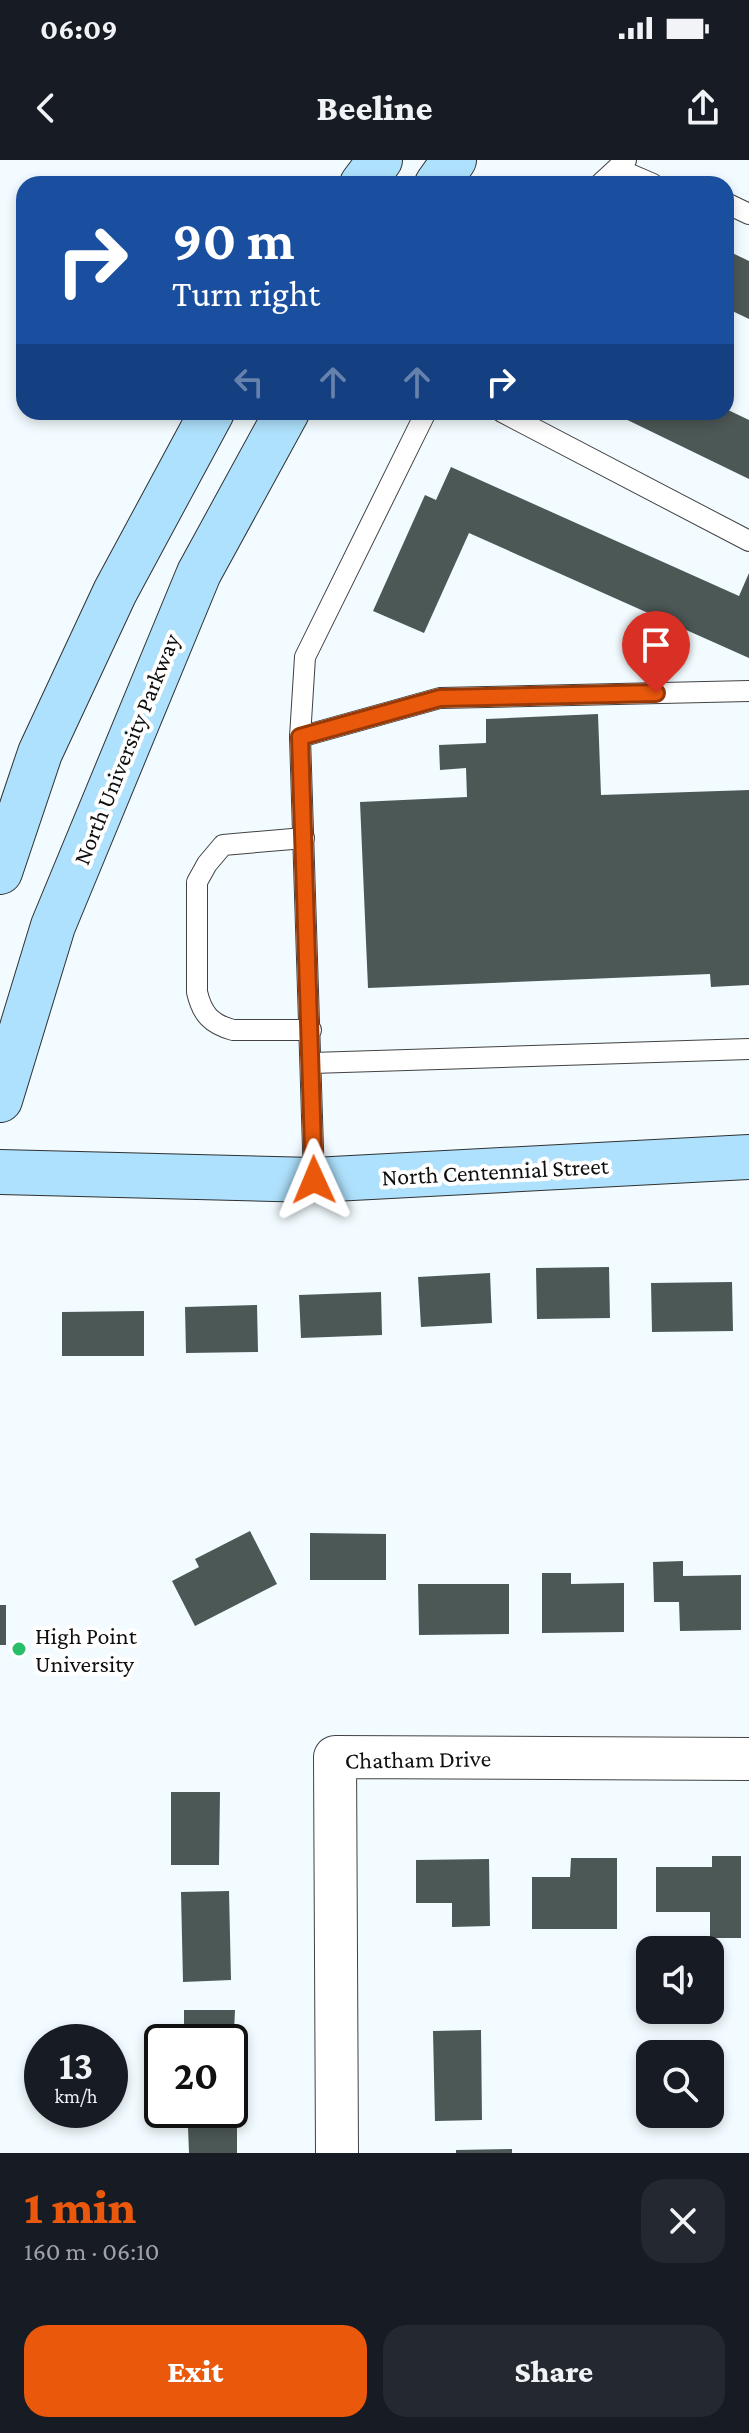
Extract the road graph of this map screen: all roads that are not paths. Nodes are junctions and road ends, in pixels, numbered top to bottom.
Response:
1 (622, 164) edge
2 (641, 176) edge
3 (208, 420) edge
4 (283, 420) edge
5 (422, 420) edge
6 (517, 420) edge
7 (749, 541) edge
8 (749, 691) edge
9 (300, 737) junction
10 (304, 838) junction
11 (0, 872) edge
12 (311, 1030) junction
13 (749, 1049) edge
14 (312, 1063) junction
15 (0, 1100) edge
16 (749, 1157) edge
17 (0, 1172) edge
18 (314, 1180) junction
19 (749, 1759) edge
20 (337, 2153) edge

1 - 2 lane
3 - 11 main road
4 - 15 main road, North University Parkway
5 - 9 lane
6 - 7 lane
8 - 9 lane
9 - 10 lane
10 - 12 lane
10 - 12 lane
12 - 14 lane
13 - 14 lane
14 - 18 lane
16 - 18 main road, North Centennial Street
17 - 18 main road, North Centennial Street
19 - 20 street, Chatham Drive

